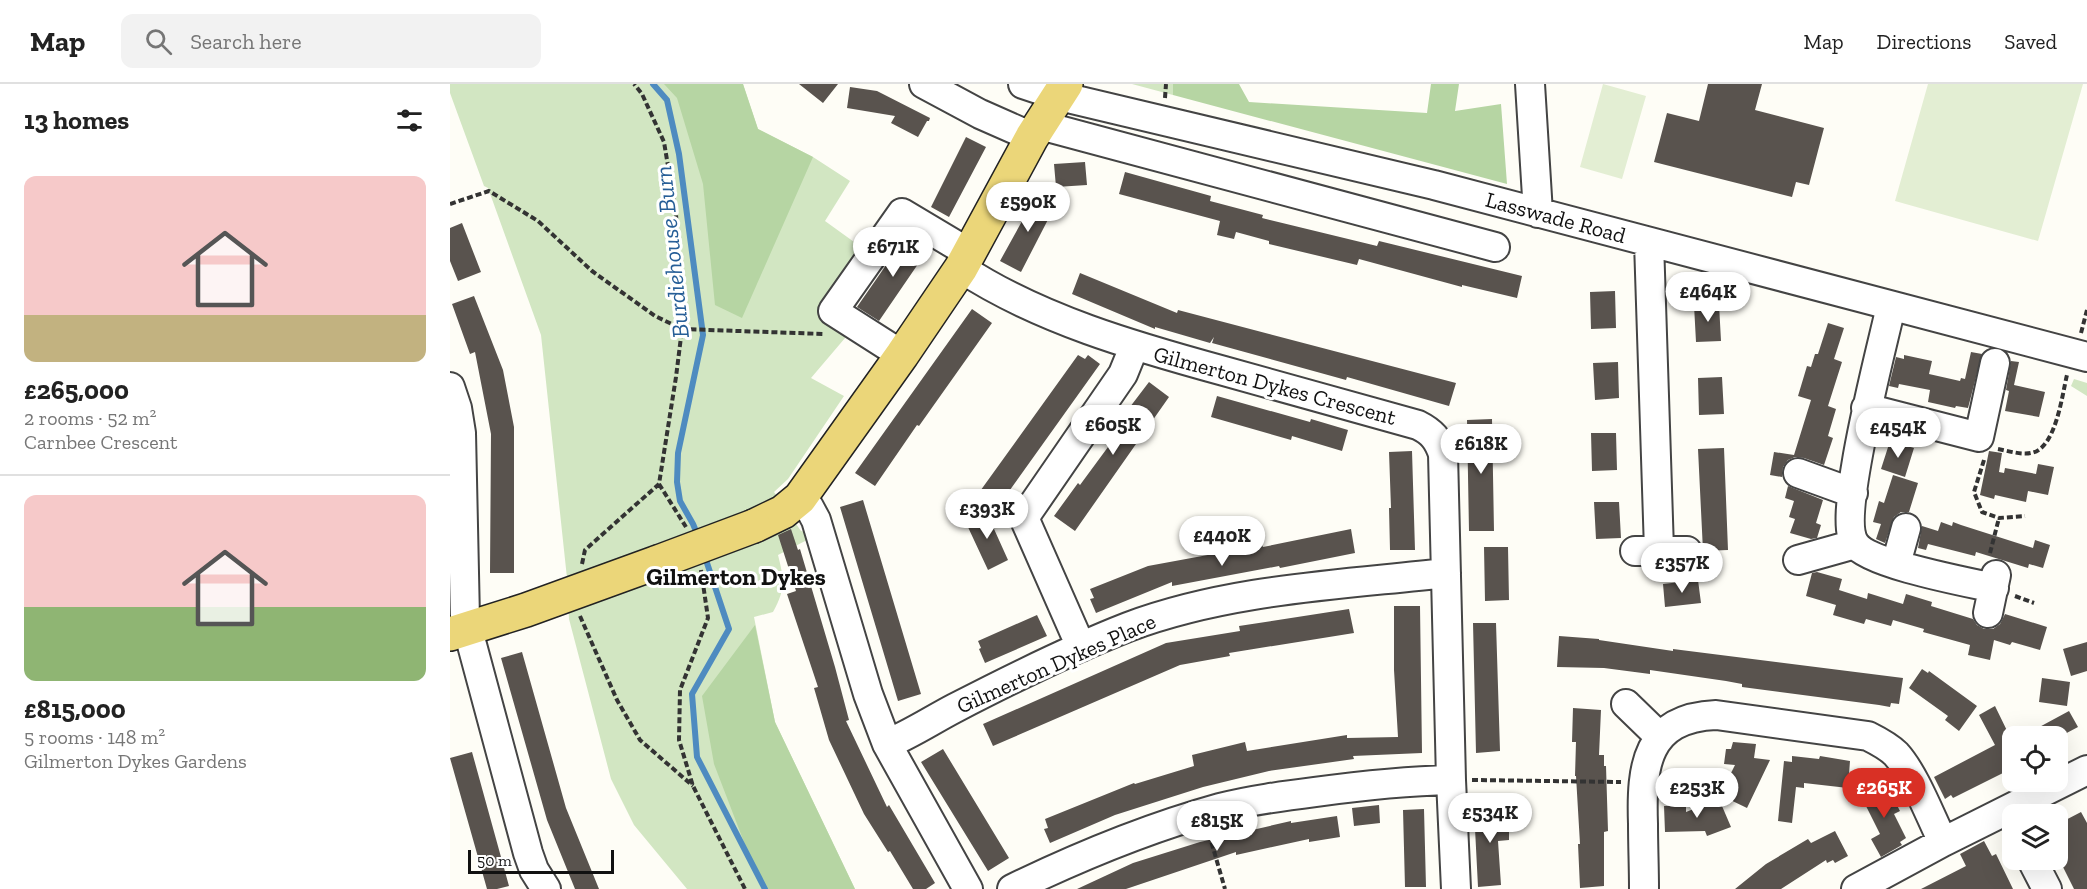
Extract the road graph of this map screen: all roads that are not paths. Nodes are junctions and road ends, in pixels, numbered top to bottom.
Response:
1 (924, 84) edge
2 (1023, 84) edge
3 (1530, 84) edge
4 (1062, 90) edge
5 (1036, 131) junction
6 (1538, 213) junction
7 (1649, 242) junction
8 (1495, 247) dead end
9 (965, 261) junction
10 (1891, 306) junction
11 (1134, 347) junction
12 (902, 356) junction
13 (2080, 356) edge
14 (1995, 363) dead end
15 (452, 401) edge
16 (1866, 408) junction
17 (1798, 473) dead end
18 (1853, 494) junction
19 (800, 498) junction
20 (1906, 528) dead end
21 (1855, 544) junction
22 (1687, 551) dead end
23 (1798, 560) dead end
24 (1896, 564) junction
25 (1446, 573) junction
26 (1993, 592) dead end
27 (459, 631) edge
28 (1082, 647) junction
29 (1626, 704) dead end
30 (1660, 737) junction
31 (887, 744) junction
32 (2087, 770) edge
33 (1451, 780) junction
34 (2030, 804) edge
35 (2002, 819) edge
36 (1943, 842) junction
37 (2037, 870) edge
38 (546, 889) edge
39 (968, 889) edge
40 (1012, 889) edge
41 (1456, 889) edge
42 (1644, 889) edge
43 (1856, 889) edge
44 (2047, 889) edge

1 - 5 street, Lasswade Road
2 - 4 street, Lasswade Road
3 - 6 street
4 - 5 main road
4 - 6 street, Lasswade Road
5 - 8 street, Lasswade Road
5 - 9 main road
6 - 7 street, Lasswade Road
7 - 10 street, Lasswade Road
7 - 22 street
9 - 11 street, Gilmerton Dykes Crescent
9 - 12 main road
9 - 12 street, Gilmerton Dykes Crescent
10 - 13 street, Lasswade Road
10 - 16 street
11 - 25 street, Gilmerton Dykes Crescent
11 - 28 street
12 - 19 main road
14 - 16 street
15 - 27 street
16 - 18 street
17 - 18 street
18 - 21 street
19 - 27 main road, bridge
19 - 31 street
20 - 24 street
21 - 23 street
21 - 24 street
24 - 26 street
25 - 28 street, Gilmerton Dykes Place
25 - 33 street, Gilmerton Dykes Crescent
27 - 38 street
28 - 31 street, Gilmerton Dykes Place
29 - 30 street
30 - 36 street
30 - 42 street
31 - 39 street
32 - 34 street
33 - 40 street
33 - 41 street, Gilmerton Dykes Crescent
35 - 36 street
36 - 43 street
37 - 44 street

